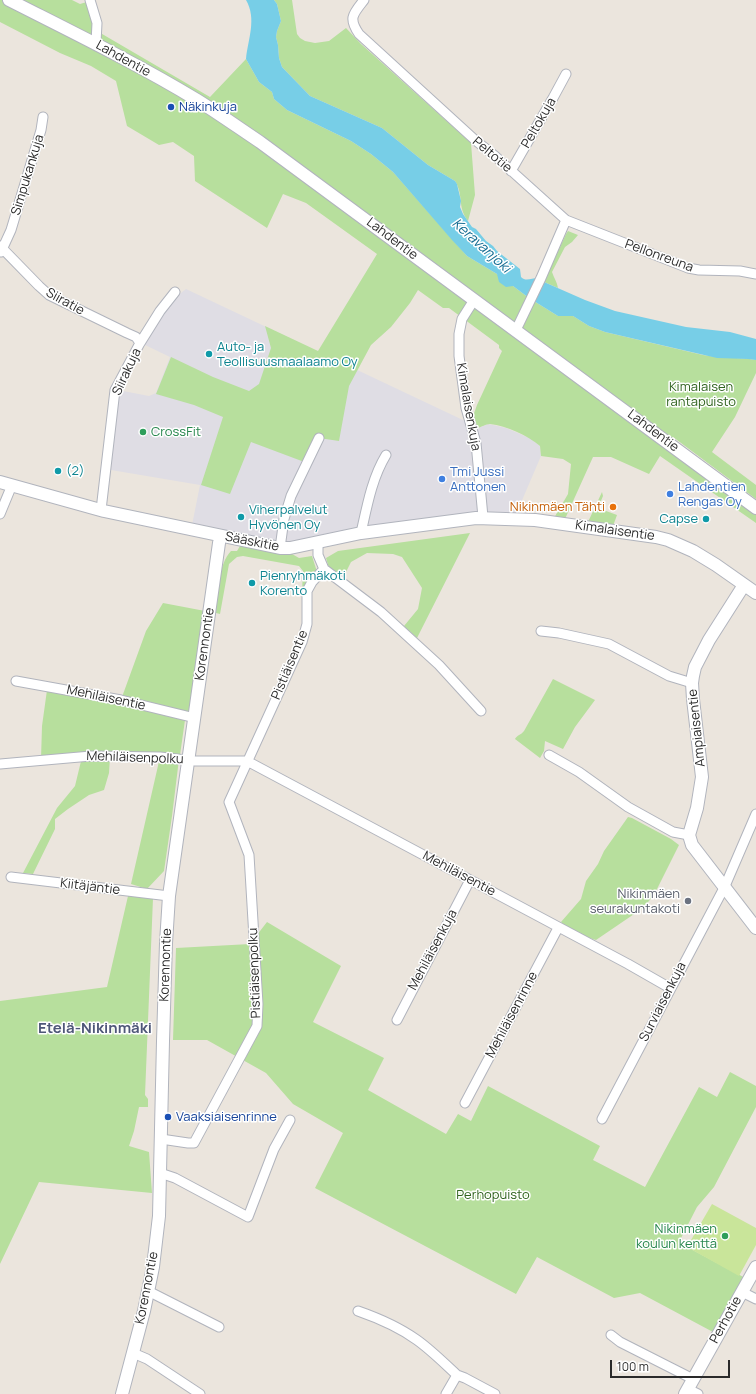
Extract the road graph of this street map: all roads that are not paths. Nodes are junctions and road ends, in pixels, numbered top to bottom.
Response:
1 (9, 0) edge
2 (90, 0) edge
3 (364, 0) edge
4 (96, 43) junction
5 (566, 74) dead end
6 (43, 117) dead end
7 (511, 171) junction
8 (566, 220) junction
9 (1, 249) edge
10 (756, 274) edge
11 (174, 292) dead end
12 (474, 300) junction
13 (516, 330) junction
14 (140, 343) junction
15 (319, 438) dead end
16 (386, 455) dead end
17 (6, 484) edge
18 (756, 508) edge
19 (101, 510) junction
20 (0, 514) edge
21 (482, 517) junction
22 (361, 533) junction
23 (220, 536) junction
24 (318, 542) junction
25 (280, 548) junction
26 (324, 569) junction
27 (744, 585) junction
28 (756, 593) edge
29 (541, 631) dead end
30 (16, 681) dead end
31 (692, 683) junction
32 (481, 711) dead end
33 (195, 718) junction
34 (549, 755) dead end
35 (189, 760) junction
36 (247, 761) junction
37 (0, 764) edge
38 (756, 814) edge
39 (688, 836) junction
40 (11, 877) dead end
41 (470, 880) junction
42 (725, 886) junction
43 (169, 896) junction
44 (558, 928) junction
45 (756, 928) edge
46 (670, 988) junction
47 (396, 1020) dead end
48 (465, 1103) dead end
49 (602, 1119) dead end
50 (290, 1120) dead end
51 (161, 1139) junction
52 (160, 1172) junction
53 (756, 1267) edge
54 (148, 1291) junction
55 (742, 1292) junction
56 (756, 1299) edge
57 (358, 1311) dead end
58 (219, 1327) dead end
59 (611, 1335) dead end
60 (133, 1353) junction
61 (457, 1375) junction
62 (691, 1389) edge
63 (122, 1394) edge
64 (200, 1394) edge
65 (446, 1394) edge
66 (495, 1394) edge

1 - 4 street, Lahdentie
2 - 4 street
3 - 7 street, Peltotie
4 - 12 street, Lahdentie
5 - 7 street, Peltokuja
6 - 9 street, Simpukankuja
7 - 8 street, Peltotie
8 - 10 street, Pellonreuna
8 - 13 street
9 - 14 street, Siiratie
11 - 14 street, Siirakuja
12 - 13 street, Lahdentie
12 - 21 street, Kimalaisenkuja
13 - 18 street, Lahdentie
14 - 19 street, Siirakuja
15 - 25 street
16 - 22 street
17 - 19 street, Sääskitie
17 - 20 street
19 - 23 street, Sääskitie
21 - 22 street, Kimalaisentie
21 - 27 street, Kimalaisentie
22 - 24 street, Kimalaisentie
23 - 25 street, Sääskitie
23 - 33 street, Korennontie
24 - 25 street, Sääskitie
24 - 26 street
26 - 32 street
26 - 36 street, Pistiäisentie
27 - 28 street, Kimalaisentie
27 - 31 street, Ampiaisentie
29 - 31 street
30 - 33 street, Mehiläisentie
31 - 39 street, Ampiaisentie
33 - 35 street, Korennontie
34 - 39 street
35 - 36 street, Mehiläisenpolku
35 - 37 street, Mehiläisenpolku
35 - 43 street, Korennontie
36 - 41 street, Mehiläisentie
36 - 51 street, Pistiäisenpolku
38 - 42 street, Surviaisenkuja
39 - 42 street
40 - 43 street, Kiitäjäntie
41 - 44 street, Mehiläisentie
41 - 47 street, Mehiläisenkuja
42 - 45 street
42 - 46 street, Surviaisenkuja
43 - 51 street, Korennontie
44 - 46 street, Mehiläisentie
44 - 48 street, Mehiläisenrinne
46 - 49 street, Surviaisenkuja
50 - 52 street
51 - 52 street, Korennontie
52 - 54 street, Korennontie
53 - 55 street, Perhotie
54 - 58 street
54 - 60 street, Korennontie
55 - 56 street
55 - 62 street, Perhotie
57 - 61 street
59 - 62 street
60 - 63 street, Korennontie
60 - 64 street
61 - 65 street
61 - 66 street

